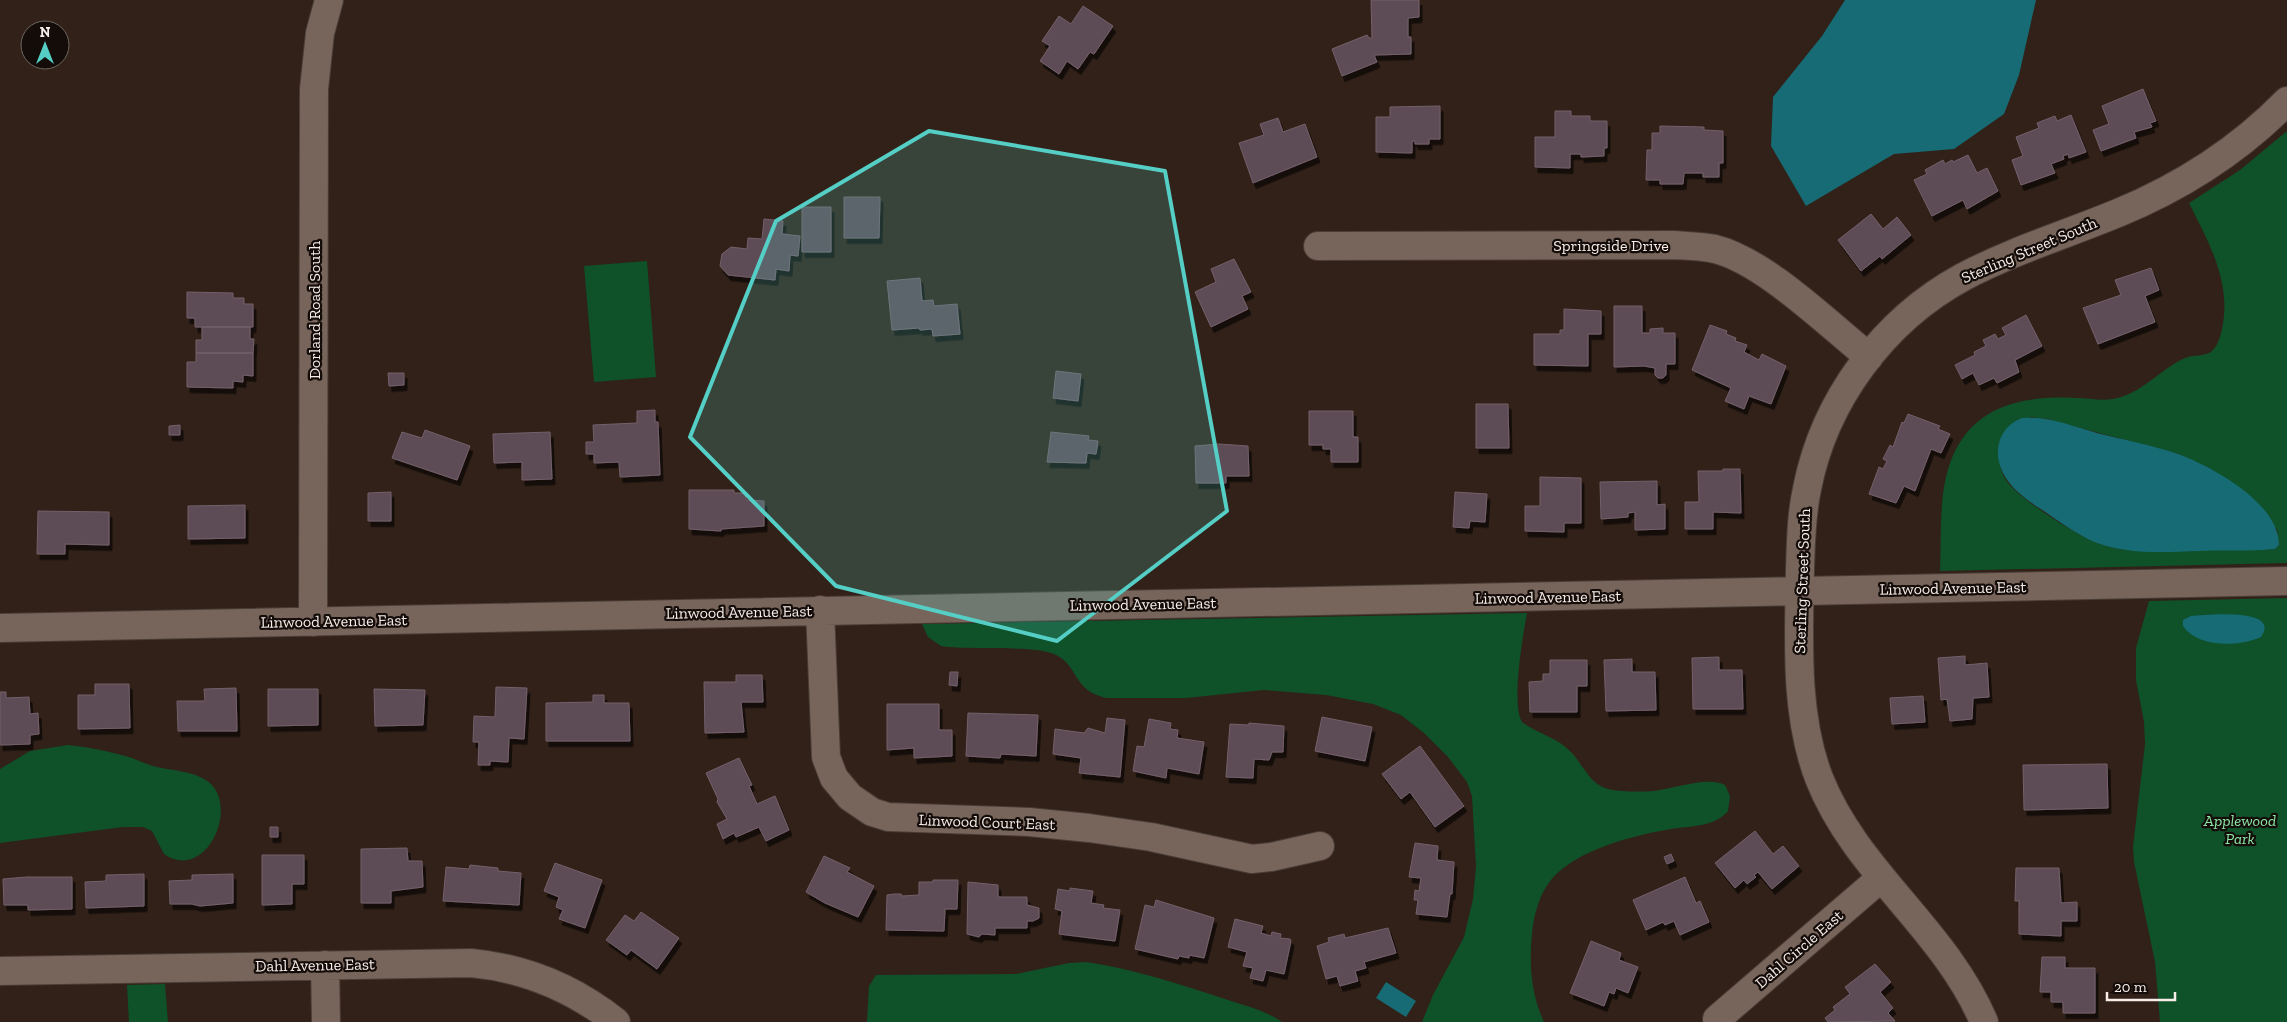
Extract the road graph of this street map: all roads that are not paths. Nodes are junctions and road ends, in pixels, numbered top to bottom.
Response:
1 (329, 0) edge
2 (2287, 101) edge
3 (1318, 246) dead end
4 (1868, 357) junction
5 (2287, 581) edge
6 (1800, 591) junction
7 (820, 610) junction
8 (313, 622) junction
9 (0, 628) edge
10 (1320, 846) dead end
11 (1881, 878) junction
12 (325, 965) junction
13 (0, 971) edge
14 (1717, 1019) dead end
15 (326, 1022) edge
16 (616, 1022) edge
17 (1984, 1022) edge

1 - 8 street, Dorland Road South
2 - 4 street, Sterling Street South
3 - 4 street, Springside Drive
4 - 6 street, Sterling Street South
5 - 6 street, Linwood Avenue East
6 - 7 street, Linwood Avenue East
6 - 11 street, Sterling Street South
7 - 8 street, Linwood Avenue East
7 - 10 street, Linwood Court East
8 - 9 street, Linwood Avenue East
11 - 14 street, Dahl Circle East
11 - 17 street, Sterling Street South
12 - 13 street, Dahl Avenue East
12 - 15 street
12 - 16 street, Dahl Avenue East

